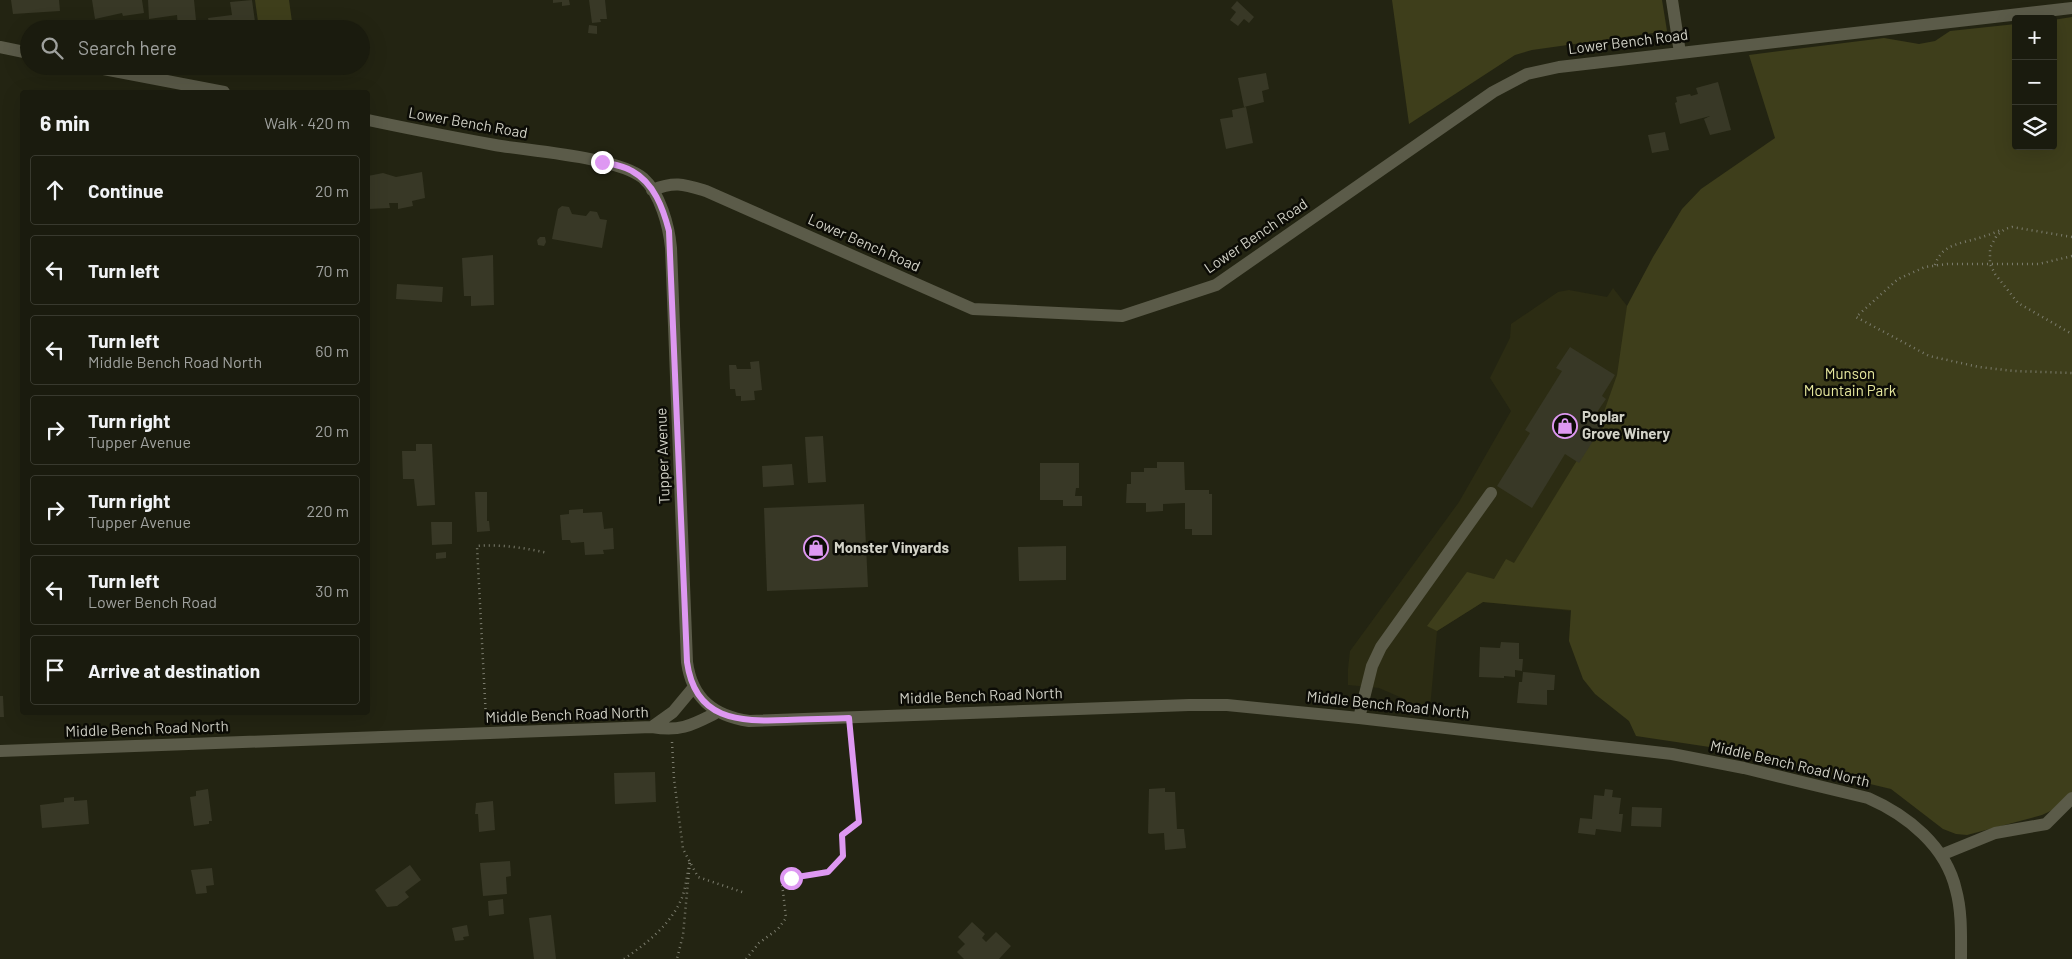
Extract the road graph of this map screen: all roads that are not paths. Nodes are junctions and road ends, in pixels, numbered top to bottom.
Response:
1 (1672, 0) edge
2 (2072, 8) edge
3 (0, 46) edge
4 (20, 51) edge
5 (1680, 53) junction
6 (135, 75) edge
7 (214, 90) edge
8 (370, 120) edge
9 (652, 190) junction
10 (1491, 493) dead end
11 (693, 688) junction
12 (718, 712) junction
13 (1359, 718) junction
14 (652, 727) junction
15 (0, 751) edge
16 (2072, 798) edge
17 (1941, 855) junction
18 (1961, 959) edge

1 - 5 street
2 - 5 street, Lower Bench Road
3 - 4 street
5 - 9 street, Lower Bench Road
6 - 7 street
8 - 9 street, Lower Bench Road
9 - 11 street, Tupper Avenue
10 - 13 street
11 - 12 street
11 - 14 street
12 - 13 street, Middle Bench Road North
12 - 14 street, Middle Bench Road North
13 - 17 street, Middle Bench Road North
14 - 15 street, Middle Bench Road North
16 - 17 street
17 - 18 street, Middle Bench Road North

